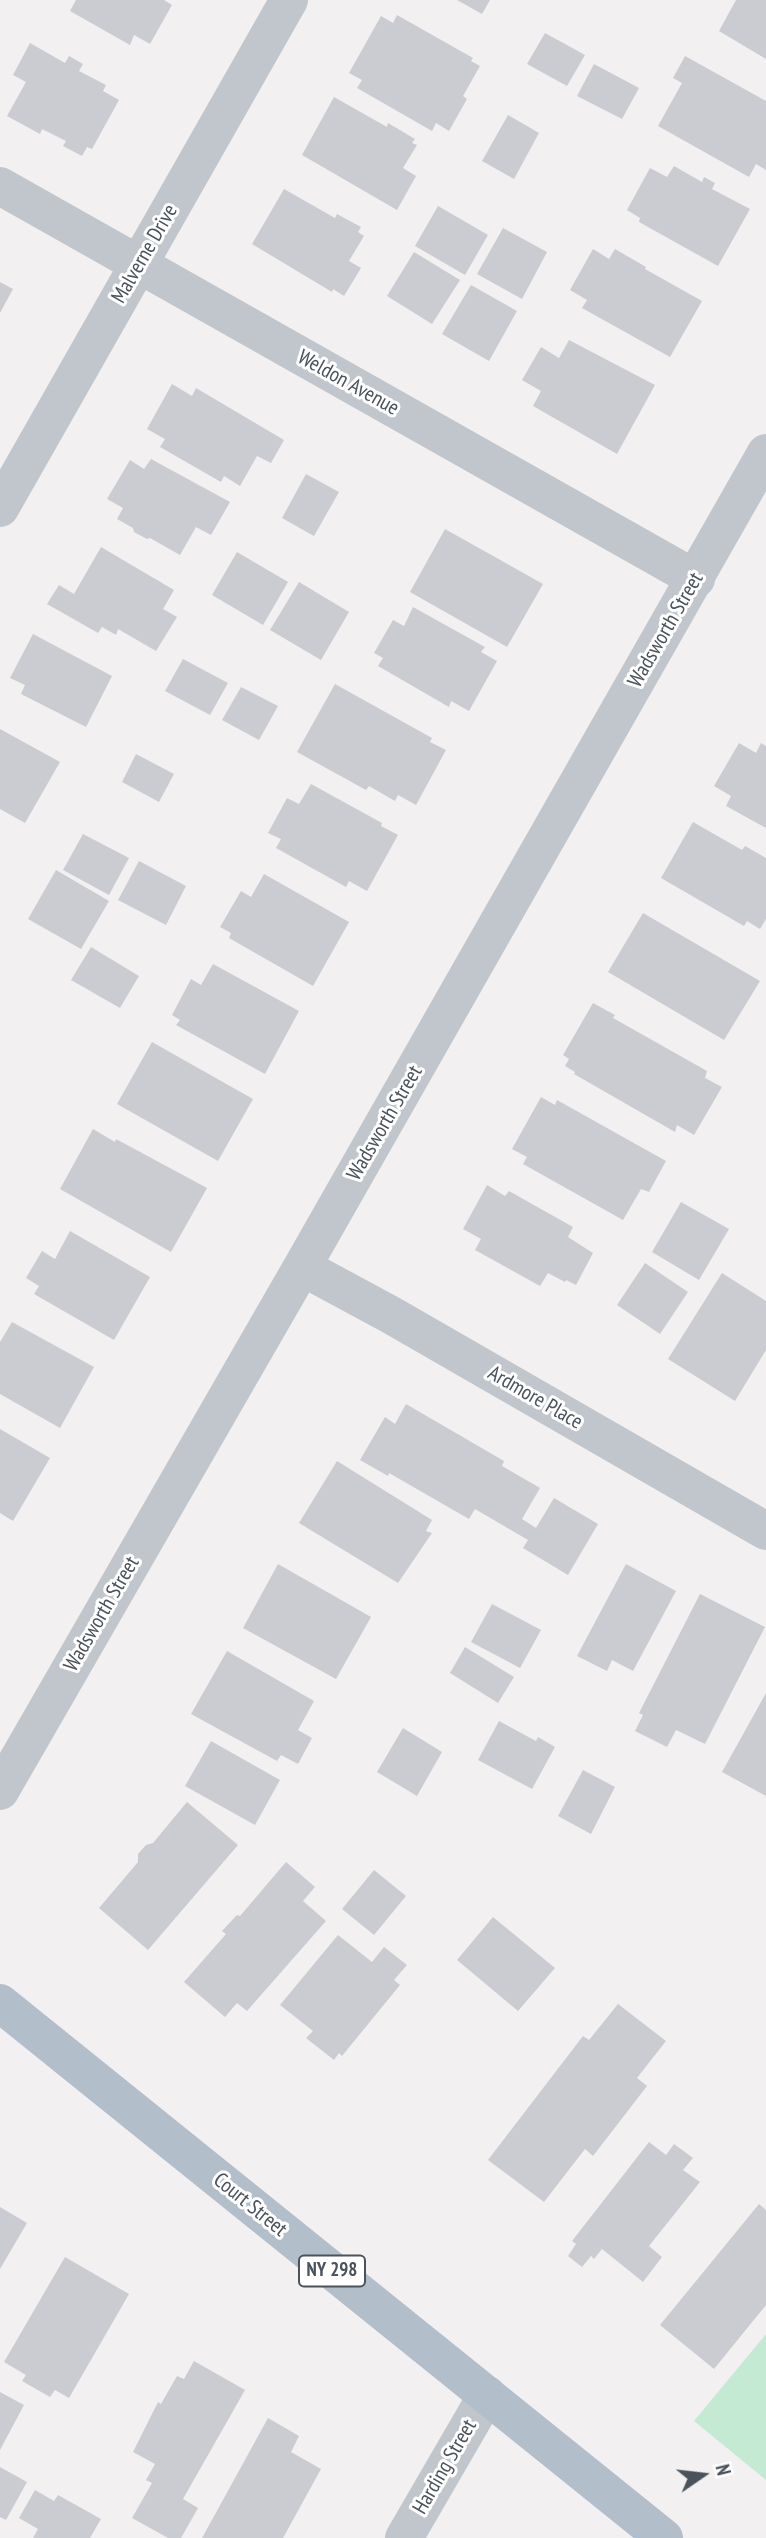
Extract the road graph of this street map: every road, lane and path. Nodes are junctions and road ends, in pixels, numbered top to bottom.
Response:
1 (289, 0) edge
2 (0, 186) edge
3 (139, 265) junction
4 (766, 453) edge
5 (0, 508) edge
6 (696, 579) junction
7 (302, 1268) junction
8 (766, 1531) edge
9 (0, 1791) edge
10 (0, 2003) edge
11 (487, 2395) junction
12 (404, 2538) edge
13 (664, 2538) edge

1 - 3 street, Malverne Drive
2 - 3 street, Weldon Avenue
3 - 5 street, Malverne Drive
3 - 6 street, Weldon Avenue
4 - 6 street, Wadsworth Street
6 - 7 street, Wadsworth Street
7 - 8 street, Ardmore Place
7 - 9 street, Wadsworth Street
10 - 11 main road, Court Street / NY 298
11 - 12 street, Harding Street
11 - 13 main road, Court Street / NY 298

